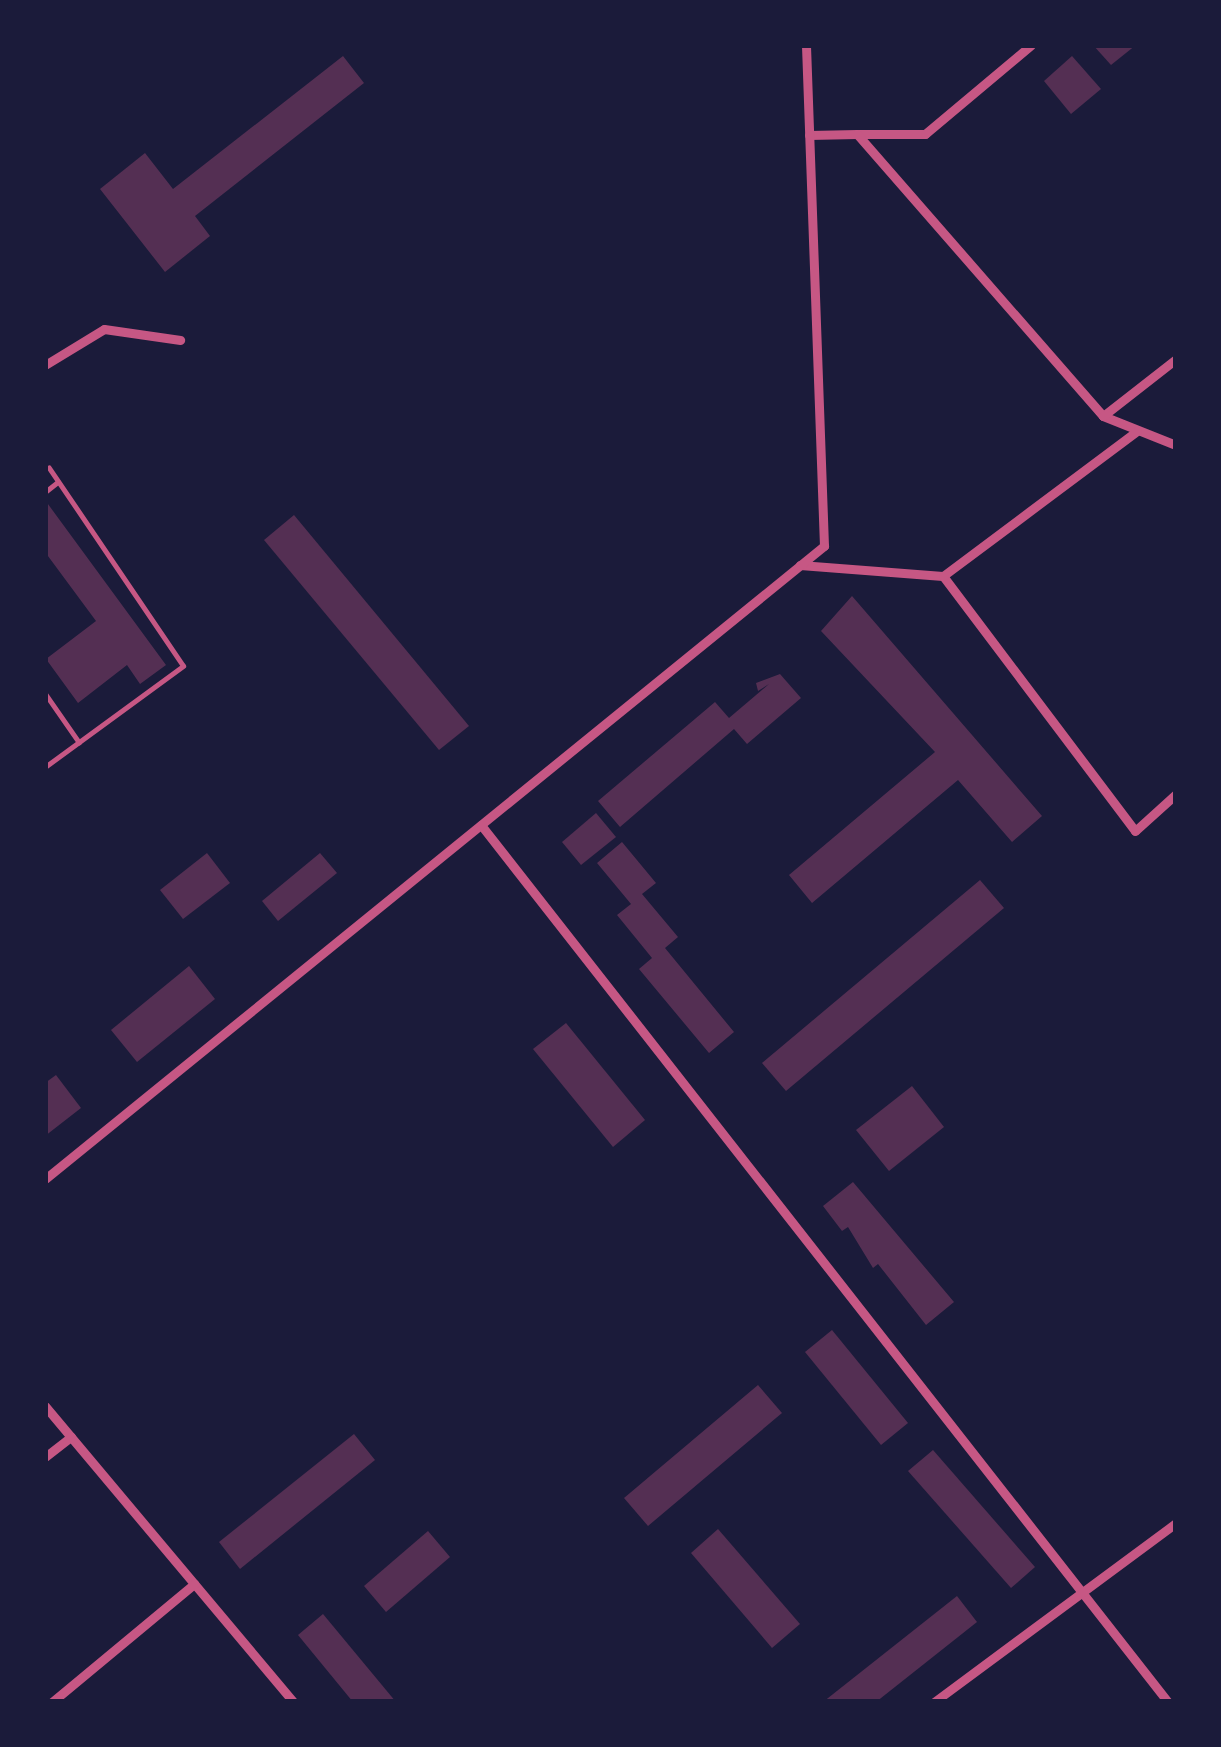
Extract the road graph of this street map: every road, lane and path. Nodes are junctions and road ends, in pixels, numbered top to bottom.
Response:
1 (806, 45) edge
2 (1030, 45) edge
3 (857, 134) junction
4 (809, 135) junction
5 (180, 340) dead end
6 (1176, 359) edge
7 (45, 364) edge
8 (1103, 416) junction
9 (1137, 431) junction
10 (1176, 445) edge
11 (49, 468) dead end
12 (58, 482) junction
13 (45, 492) edge
14 (800, 565) junction
15 (944, 576) junction
16 (45, 693) edge
17 (79, 742) junction
18 (45, 767) edge
19 (1176, 794) edge
20 (1166, 802) junction
21 (1176, 816) edge
22 (481, 825) junction
23 (45, 1178) edge
24 (45, 1406) edge
25 (71, 1437) junction
26 (45, 1456) edge
27 (1176, 1523) edge
28 (194, 1584) junction
29 (1077, 1592) junction
30 (52, 1702) edge
31 (293, 1702) edge
32 (934, 1702) edge
33 (1168, 1702) edge

1 - 4 street
2 - 3 street
3 - 4 street
3 - 8 street
4 - 14 street
5 - 7 street
6 - 8 street
8 - 9 street
9 - 10 street
9 - 15 street
11 - 12 lane
12 - 13 lane
12 - 17 lane
14 - 15 street
14 - 22 street
15 - 20 street
16 - 17 lane
17 - 18 lane
19 - 20 street
20 - 21 street
22 - 23 street
22 - 29 street
24 - 25 street
25 - 26 street
25 - 28 street
27 - 29 street
28 - 30 street
28 - 31 street
29 - 32 street
29 - 33 street

